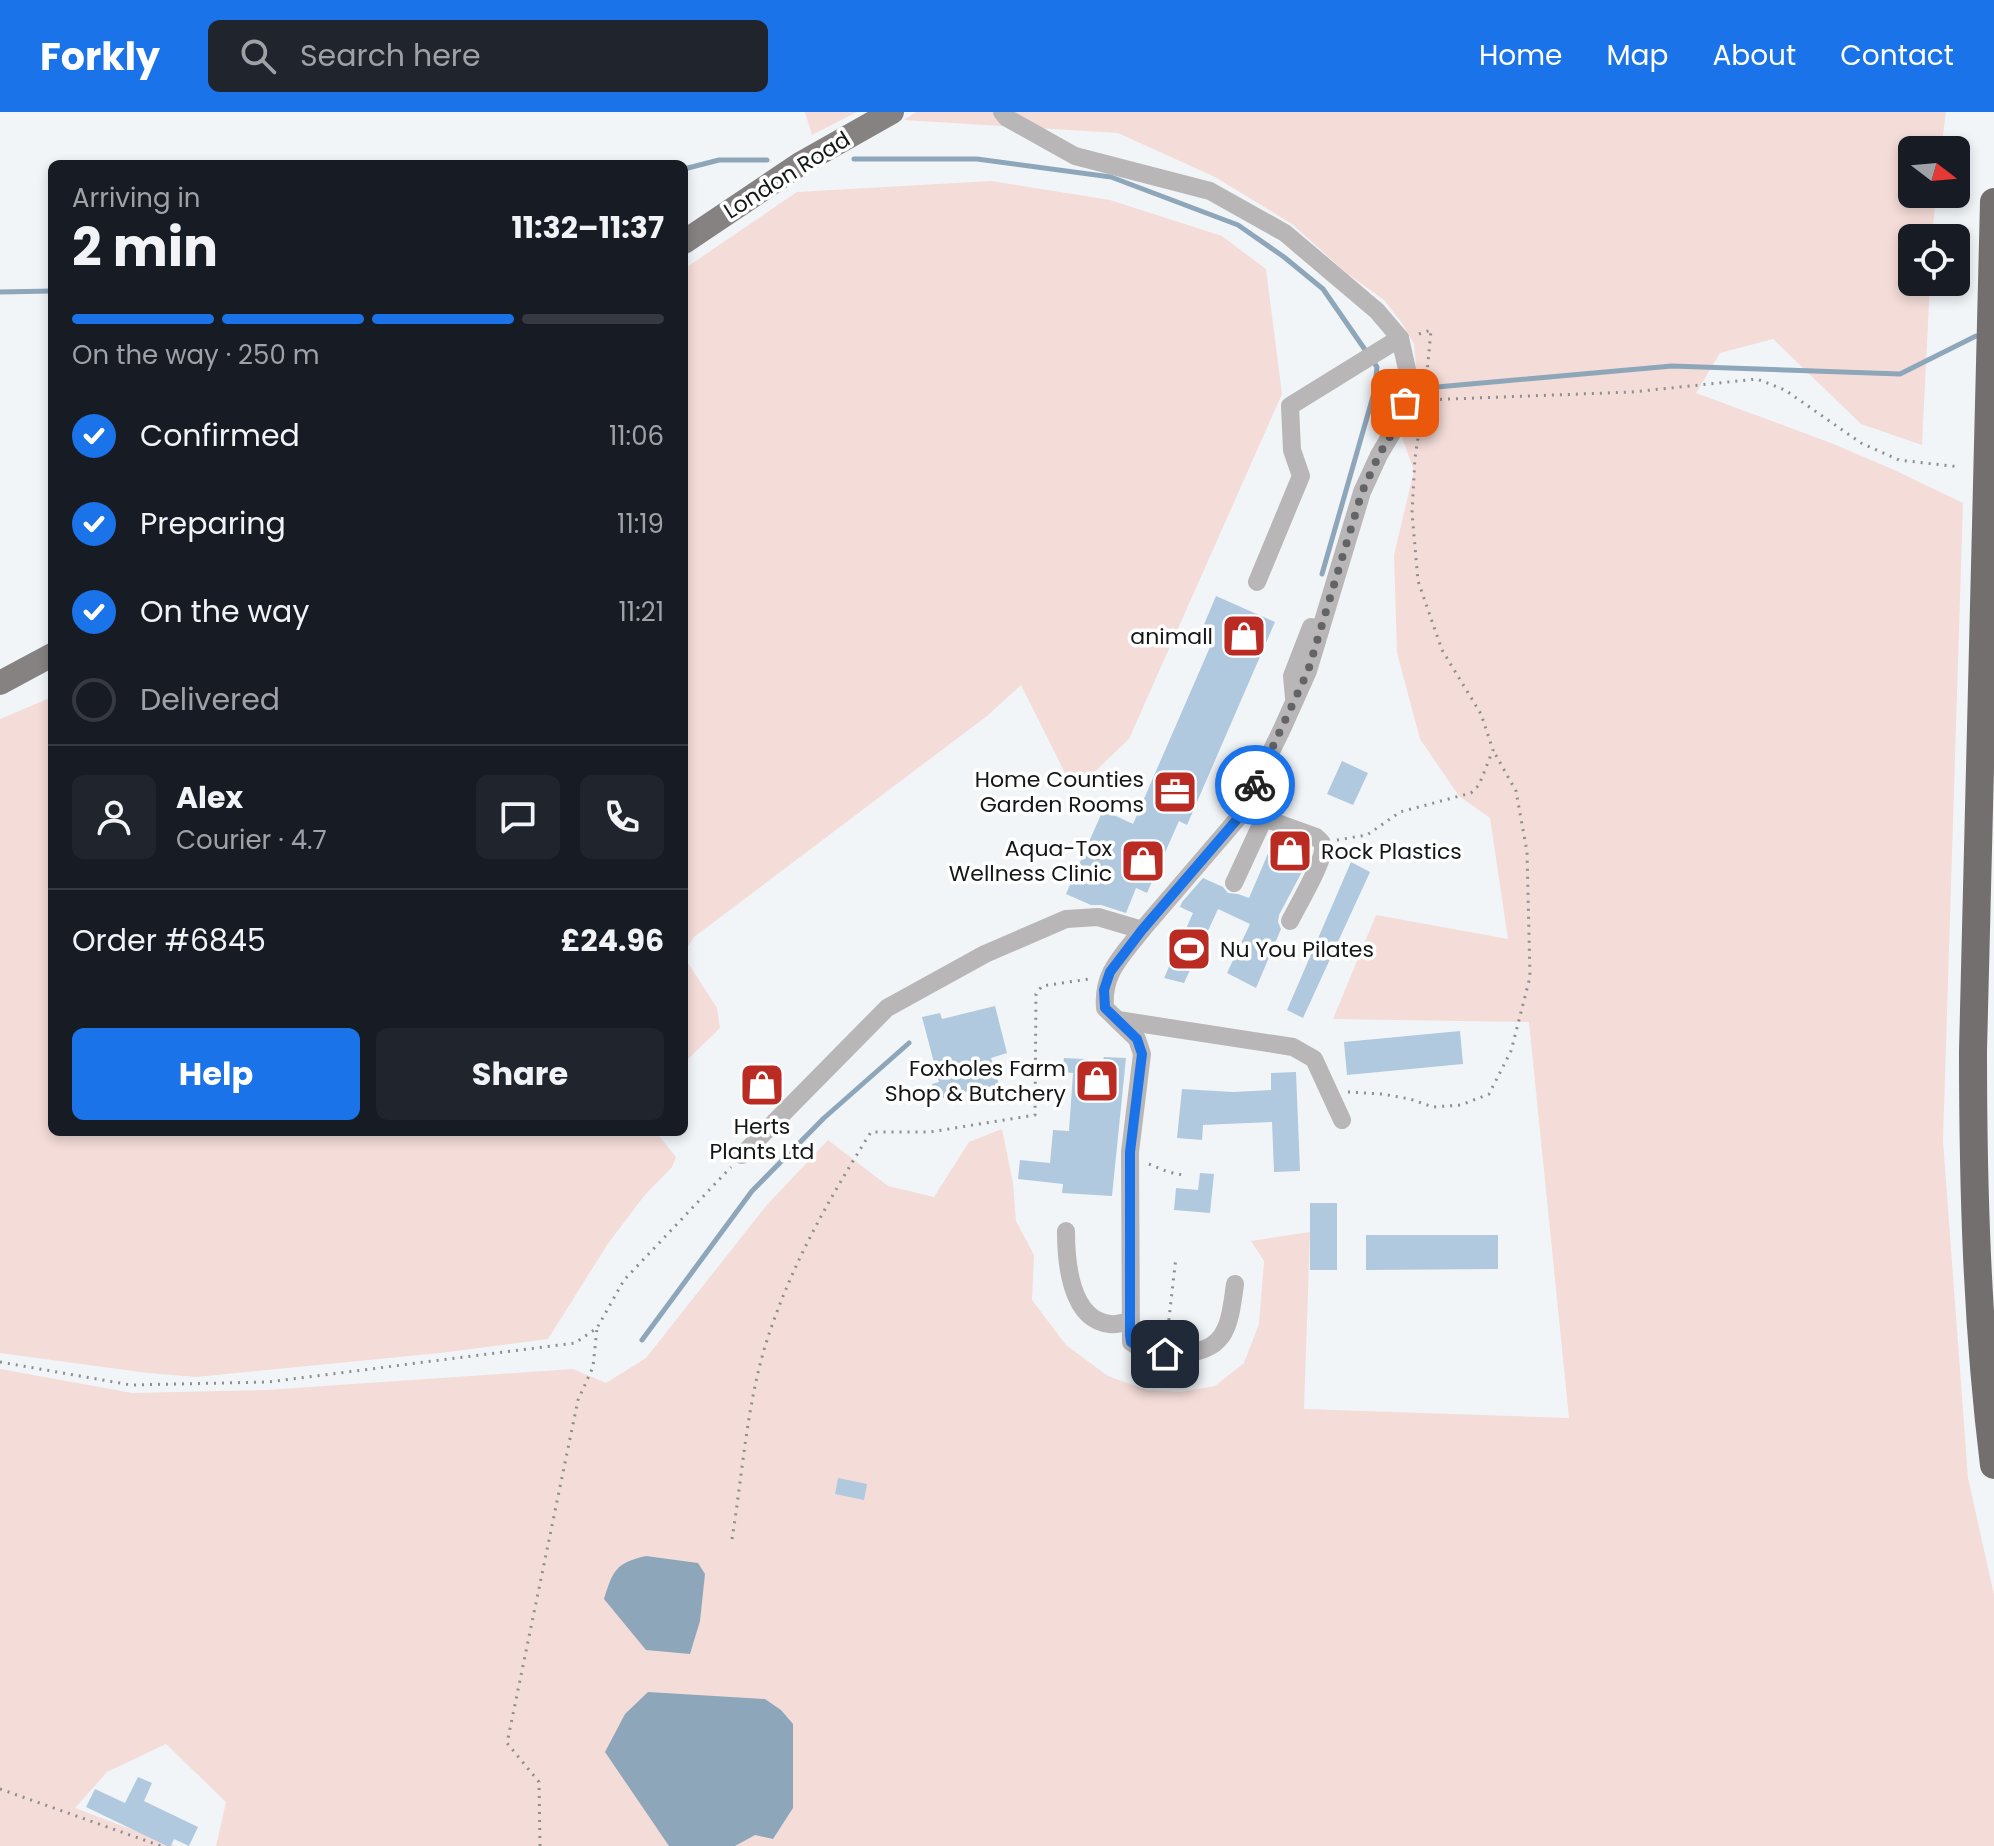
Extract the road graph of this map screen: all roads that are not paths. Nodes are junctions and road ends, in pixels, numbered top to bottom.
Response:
1 (892, 112) edge
2 (1002, 112) edge
3 (1994, 202) edge
4 (688, 239) edge
5 (1400, 338) junction
6 (1257, 582) dead end
7 (48, 657) edge
8 (0, 683) edge
9 (1242, 810) junction
10 (1264, 818) junction
11 (1234, 883) dead end
12 (1290, 921) dead end
13 (1142, 930) junction
14 (1115, 1020) junction
15 (1342, 1120) dead end
16 (742, 1155) road end
17 (1066, 1231) dead end
18 (1235, 1284) dead end
19 (1129, 1322) junction
20 (1994, 1465) edge

1 - 4 main road, London Road
2 - 5 lane
3 - 20 highway
5 - 6 lane
5 - 9 lane
7 - 8 main road
9 - 10 lane
9 - 13 lane
10 - 11 lane
10 - 12 lane
13 - 14 lane
13 - 16 lane
14 - 15 lane
14 - 19 lane
17 - 19 lane
18 - 19 lane

